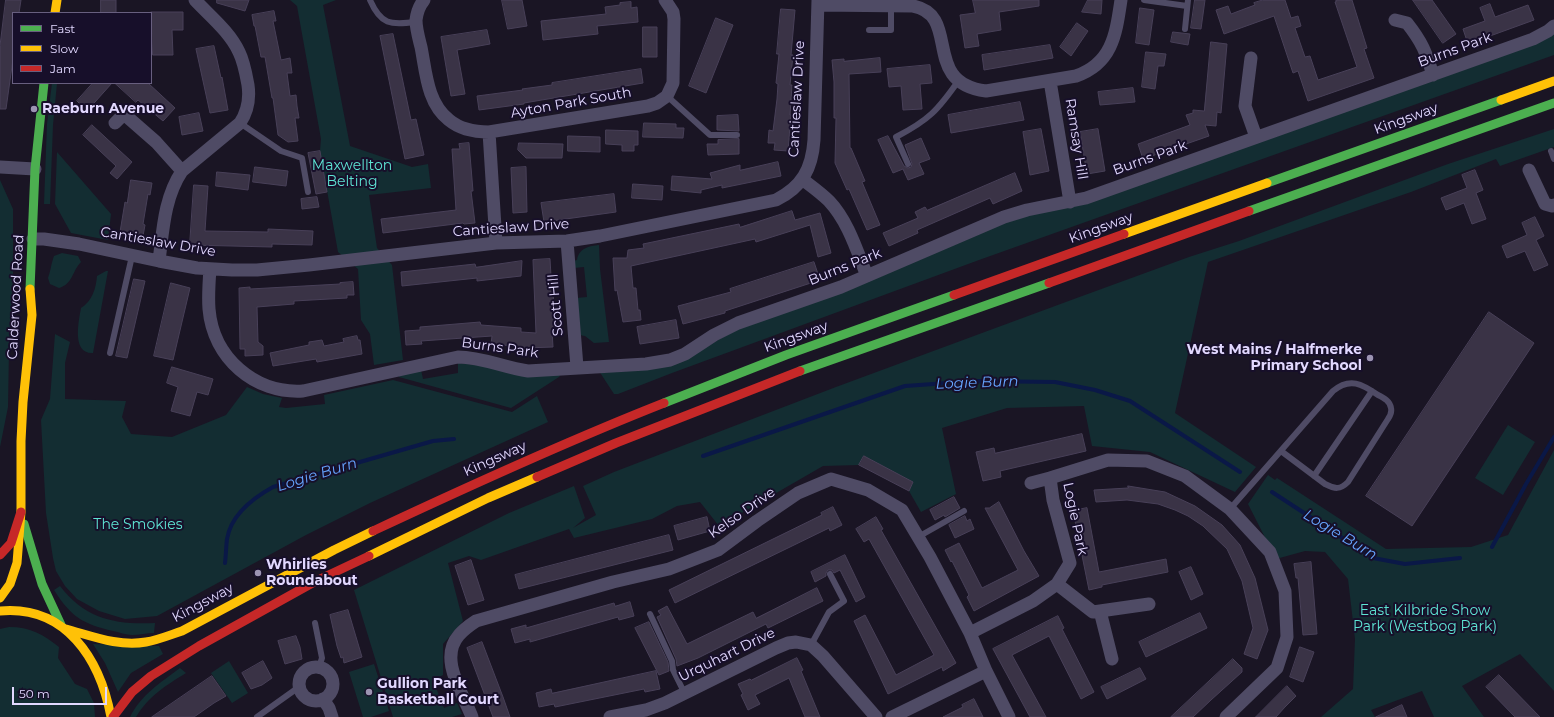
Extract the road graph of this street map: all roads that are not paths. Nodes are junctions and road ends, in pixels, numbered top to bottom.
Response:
1 (57, 0) edge
2 (195, 0) edge
3 (370, 0) edge
4 (424, 0) edge
5 (665, 0) edge
6 (1120, 0) edge
7 (1144, 0) edge
8 (818, 3) edge
9 (1188, 3) edge
10 (892, 6) junction
11 (54, 12) edge
12 (1395, 20) dead end
13 (416, 22) junction
14 (1554, 26) edge
15 (1184, 29) dead end
16 (869, 30) dead end
17 (1251, 58) dead end
18 (1433, 75) junction
19 (959, 80) junction
20 (1050, 81) junction
21 (1554, 81) edge
22 (44, 84) edge
23 (667, 96) junction
24 (1552, 105) edge
25 (115, 123) dead end
26 (240, 123) junction
27 (489, 132) junction
28 (737, 135) dead end
29 (1256, 137) junction
30 (1551, 151) dead end
31 (1554, 159) edge
32 (908, 164) dead end
33 (0, 167) edge
34 (35, 169) junction
35 (1528, 170) dead end
36 (182, 171) junction
37 (802, 179) junction
38 (308, 192) dead end
39 (1070, 202) junction
40 (1554, 205) edge
41 (33, 238) junction
42 (567, 241) junction
43 (496, 244) junction
44 (132, 256) junction
45 (159, 261) junction
46 (210, 269) junction
47 (867, 276) junction
48 (110, 353) dead end
49 (577, 367) junction
50 (1372, 391) junction
51 (1281, 451) junction
52 (1314, 476) junction
53 (1050, 478) junction
54 (1031, 483) dead end
55 (1230, 509) junction
56 (964, 511) dead end
57 (21, 512) junction
58 (918, 537) junction
59 (0, 555) edge
60 (830, 574) dead end
61 (1057, 584) junction
62 (0, 598) edge
63 (1149, 604) dead end
64 (0, 611) edge
65 (1100, 611) junction
66 (650, 614) dead end
67 (221, 621) junction
68 (315, 622) dead end
69 (63, 627) junction
70 (970, 633) junction
71 (811, 645) junction
72 (1112, 660) dead end
73 (319, 667) junction
74 (986, 671) junction
75 (299, 687) junction
76 (685, 694) junction
77 (324, 699) junction
78 (647, 713) edge
79 (112, 717) edge
80 (257, 717) edge
81 (332, 717) edge
82 (472, 717) edge
83 (610, 717) edge
84 (876, 717) edge
85 (892, 717) edge
86 (1009, 717) edge
87 (1226, 717) edge

1 - 11 main road
2 - 26 street
3 - 13 lane
4 - 13 street
5 - 23 street
6 - 20 street
7 - 9 lane
8 - 10 street
8 - 37 street, Cantieslaw Drive
9 - 15 lane
10 - 16 lane
10 - 19 street
12 - 18 street
13 - 27 street, Ayton Park South
14 - 18 street, Burns Park
17 - 29 street
18 - 29 street, Burns Park
19 - 20 street
19 - 32 lane
20 - 39 street, Ramsay Hill
21 - 67 main road, Kingsway
22 - 34 main road, Calderwood Road
23 - 27 street, Ayton Park South
23 - 28 lane
24 - 67 main road, Kingsway
25 - 36 street
26 - 36 street
26 - 38 lane
27 - 43 street
29 - 39 street, Burns Park
30 - 31 lane
33 - 34 street
34 - 41 main road, Calderwood Road
35 - 40 street
36 - 45 street
37 - 42 street, Cantieslaw Drive
37 - 47 street
39 - 47 street, Burns Park
41 - 44 street, Cantieslaw Drive
41 - 57 main road, Calderwood Road
42 - 43 street, Cantieslaw Drive
42 - 49 street, Scott Hill
43 - 46 street, Cantieslaw Drive
44 - 45 street, Cantieslaw Drive
44 - 48 lane
45 - 46 street, Cantieslaw Drive
46 - 49 street, Burns Park
47 - 49 street, Burns Park
50 - 51 lane
50 - 52 lane
50 - 52 lane
51 - 52 lane
51 - 55 lane
53 - 54 street, Logie Park
53 - 55 street, Logie Park
53 - 61 street, Logie Park
55 - 87 street, Logie Park
56 - 58 lane
57 - 59 main road
57 - 62 main road, Calderwood Road
57 - 69 main road, Calderwood Road
58 - 70 street, Kelso Drive
58 - 82 street, Kelso Drive
60 - 71 lane
61 - 65 street
61 - 70 street, Logie Park
63 - 65 street
64 - 69 main road
65 - 72 street
66 - 76 lane
67 - 69 main road, Kingsway
67 - 79 main road, Kingsway
68 - 73 lane
69 - 79 main road
70 - 74 street, Kelso Drive
71 - 76 street, Urquhart Drive
71 - 84 street
73 - 75 street
73 - 77 street
74 - 85 street
74 - 86 street, Kelso Drive
75 - 77 street
75 - 80 lane
76 - 78 street, Urquhart Drive
77 - 81 street
78 - 83 street, Urquhart Drive

